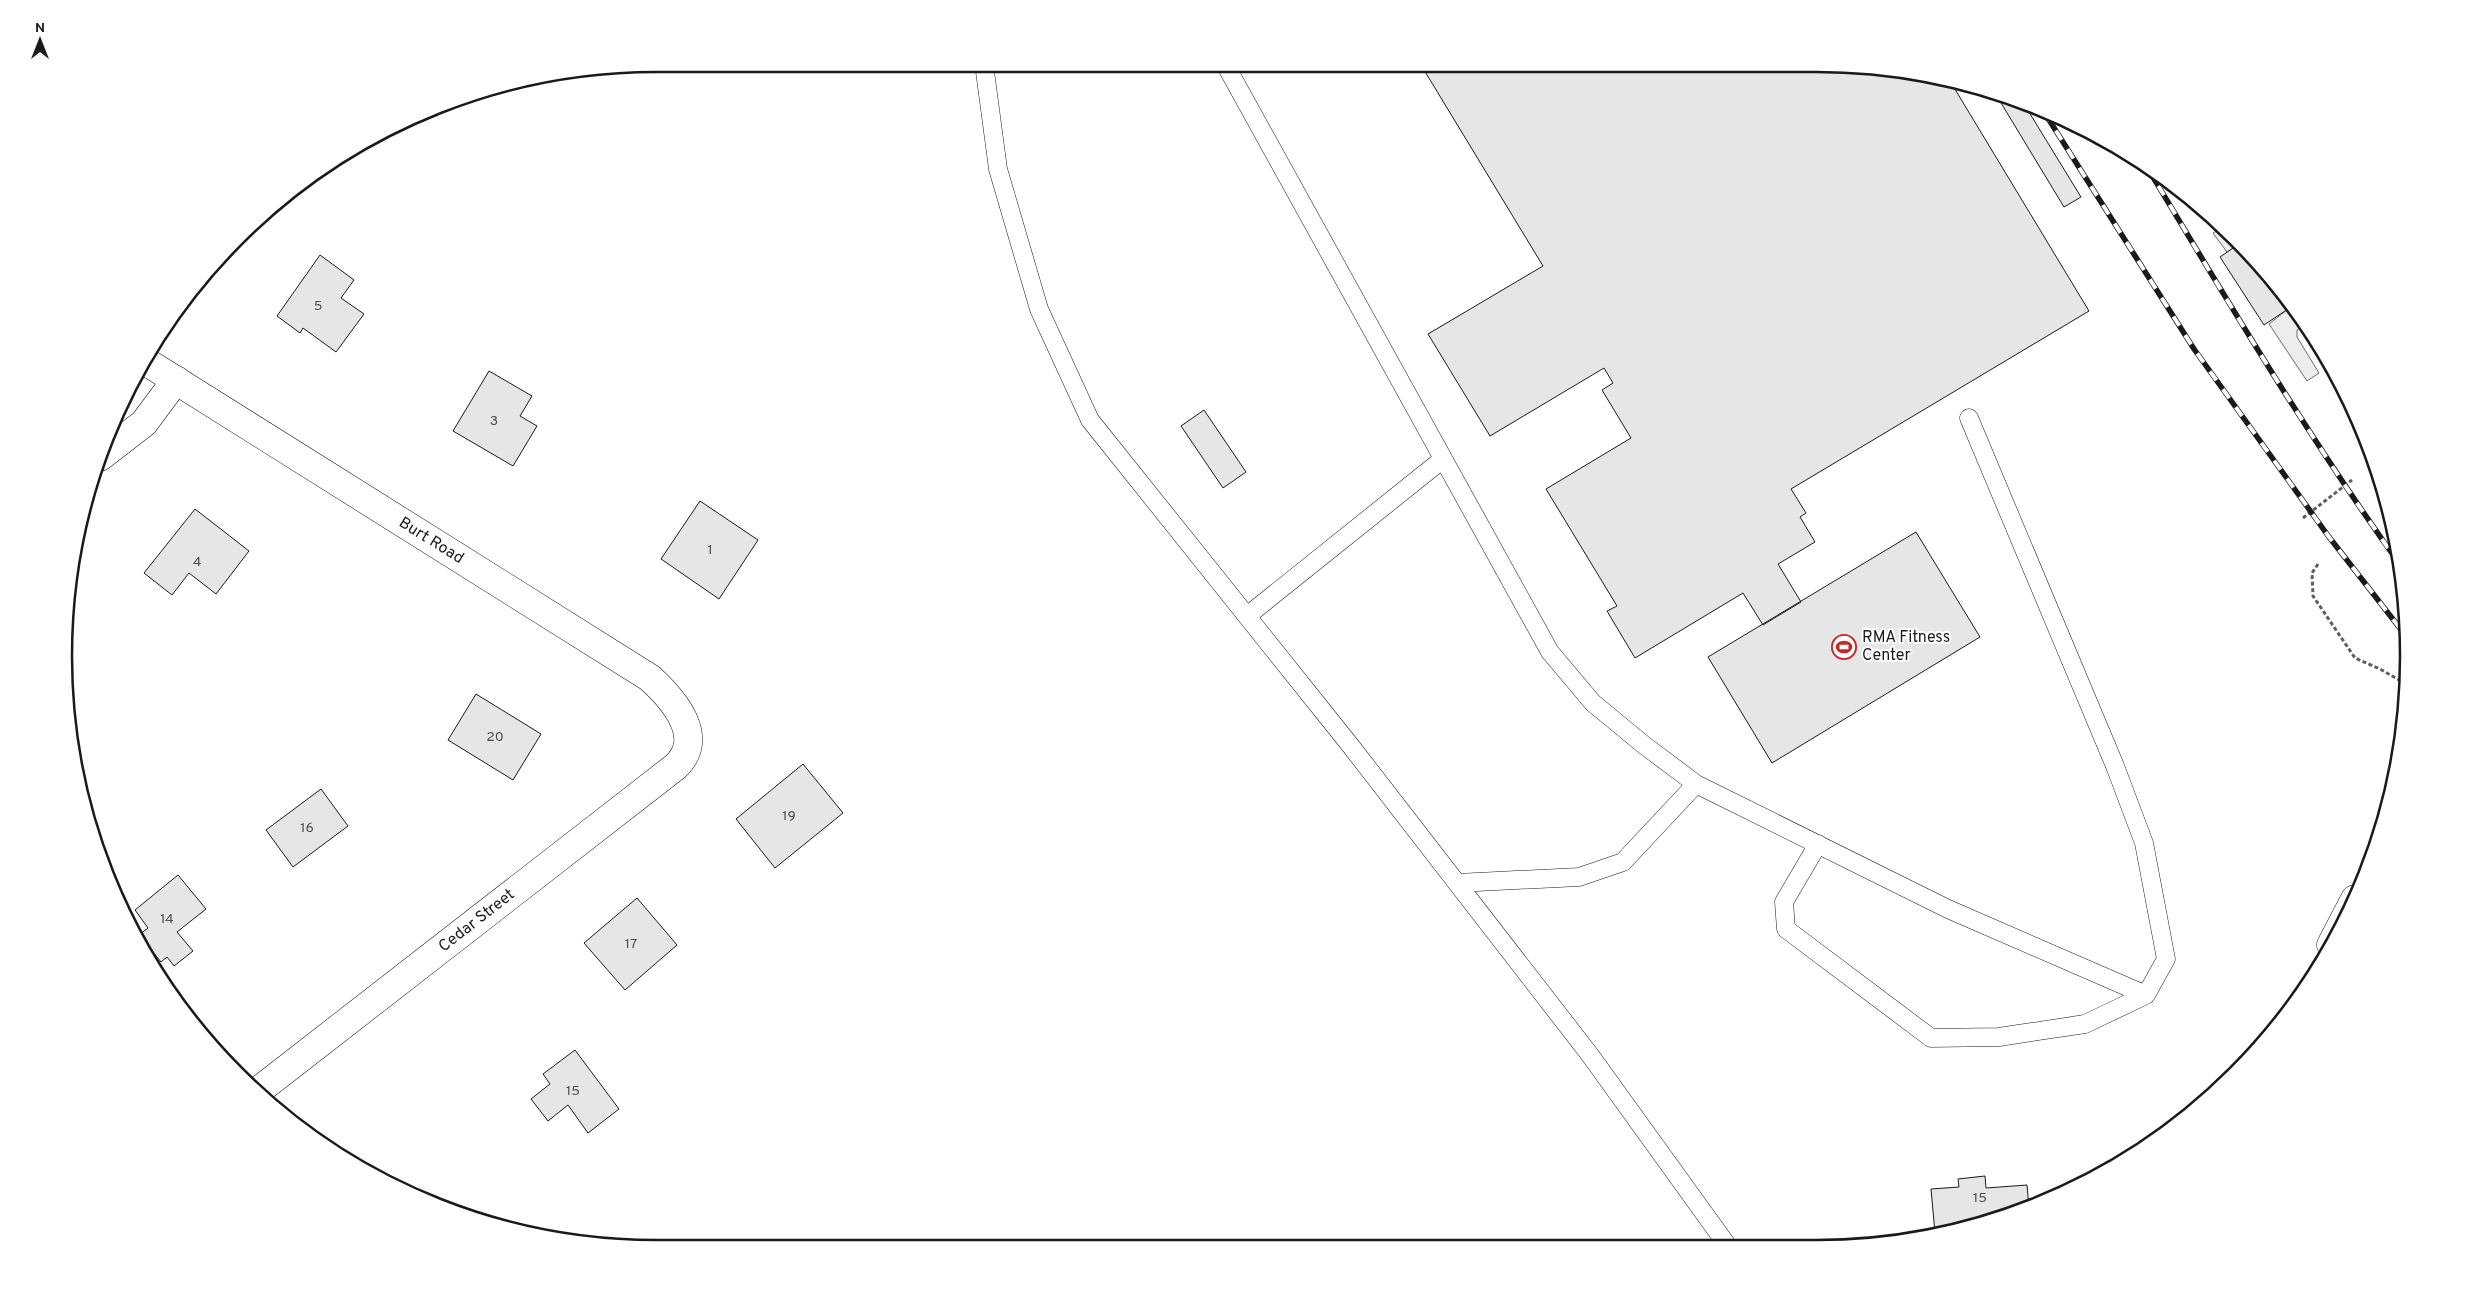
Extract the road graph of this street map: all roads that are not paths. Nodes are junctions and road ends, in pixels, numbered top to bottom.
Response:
1 (985, 72) edge
2 (1229, 72) edge
3 (151, 364) edge
4 (176, 380) junction
5 (1969, 418) dead end
6 (111, 449) edge
7 (1443, 459) junction
8 (1247, 616) junction
9 (689, 745) joint
10 (1696, 784) junction
11 (1818, 844) junction
12 (1457, 883) junction
13 (2146, 995) junction
14 (262, 1087) edge
15 (1724, 1240) edge

1 - 8 lane
2 - 7 lane
3 - 4 street, Burt Road
4 - 6 street
4 - 9 street, Burt Road
5 - 13 lane
7 - 8 lane
7 - 10 lane
8 - 12 lane
9 - 14 street, Cedar Street
10 - 11 lane
10 - 12 lane
11 - 13 lane
11 - 13 lane
12 - 15 lane

